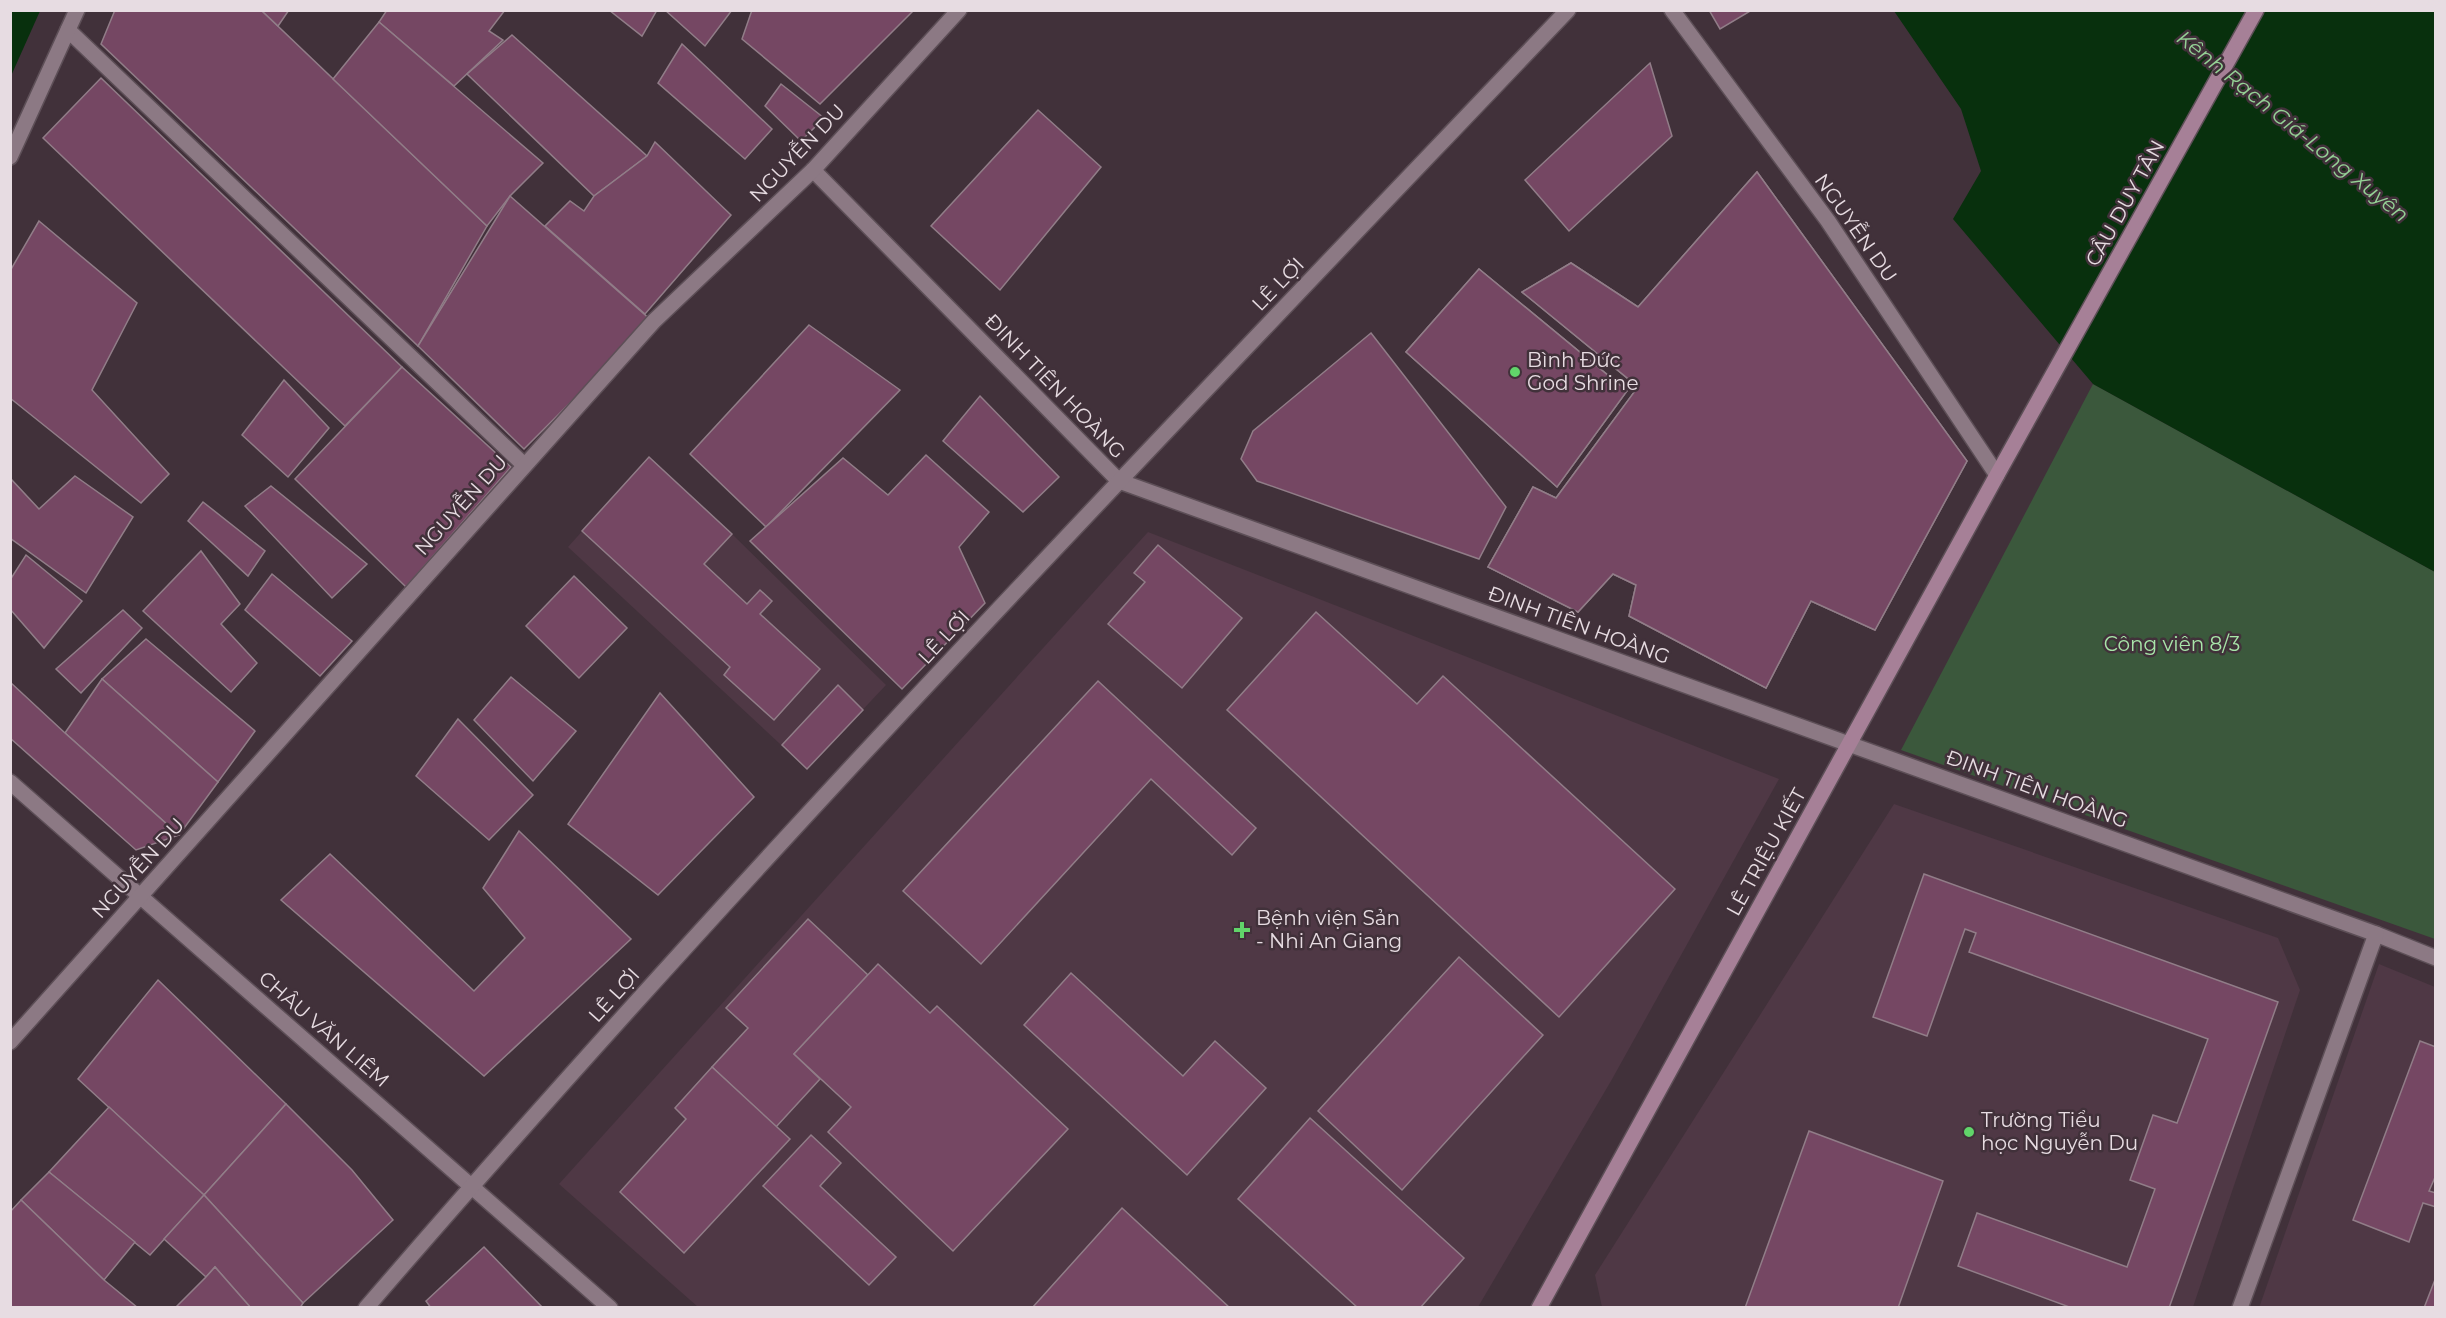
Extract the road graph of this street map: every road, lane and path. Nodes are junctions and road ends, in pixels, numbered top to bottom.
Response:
1 (77, 10) edge
2 (1568, 10) edge
3 (1672, 10) edge
4 (2256, 10) edge
5 (951, 13) edge
6 (68, 30) junction
7 (10, 157) edge
8 (813, 170) junction
9 (2030, 416) joint
10 (524, 465) junction
11 (1997, 475) junction
12 (1119, 482) junction
13 (1850, 744) junction
14 (10, 782) edge
15 (141, 897) junction
16 (2376, 934) junction
17 (2436, 958) edge
18 (10, 1042) edge
19 (471, 1185) junction
20 (366, 1308) edge
21 (610, 1308) edge
22 (1539, 1308) edge
23 (2240, 1308) edge

1 - 6 street
2 - 12 street, LÊ LỢI
3 - 11 street, NGUYỄN DU
4 - 9 street, CẦU DUY TÂN
5 - 8 street, NGUYỄN DU
6 - 7 street
6 - 10 street
8 - 10 street, NGUYỄN DU
8 - 12 street, ĐINH TIÊN HOÀNG
9 - 11 street, LÊ TRIỆU KIẾT
10 - 15 street, NGUYỄN DU
11 - 13 street, LÊ TRIỆU KIẾT
12 - 13 street, ĐINH TIÊN HOÀNG
12 - 19 street, LÊ LỢI
13 - 16 street, ĐINH TIÊN HOÀNG
13 - 22 street, LÊ TRIỆU KIẾT
14 - 15 street, CHÂU VĂN LIÊM
15 - 18 street, NGUYỄN DU
15 - 19 street, CHÂU VĂN LIÊM
16 - 17 street, ĐINH TIÊN HOÀNG
16 - 23 street
19 - 20 street, LÊ LỢI
19 - 21 street, CHÂU VĂN LIÊM

